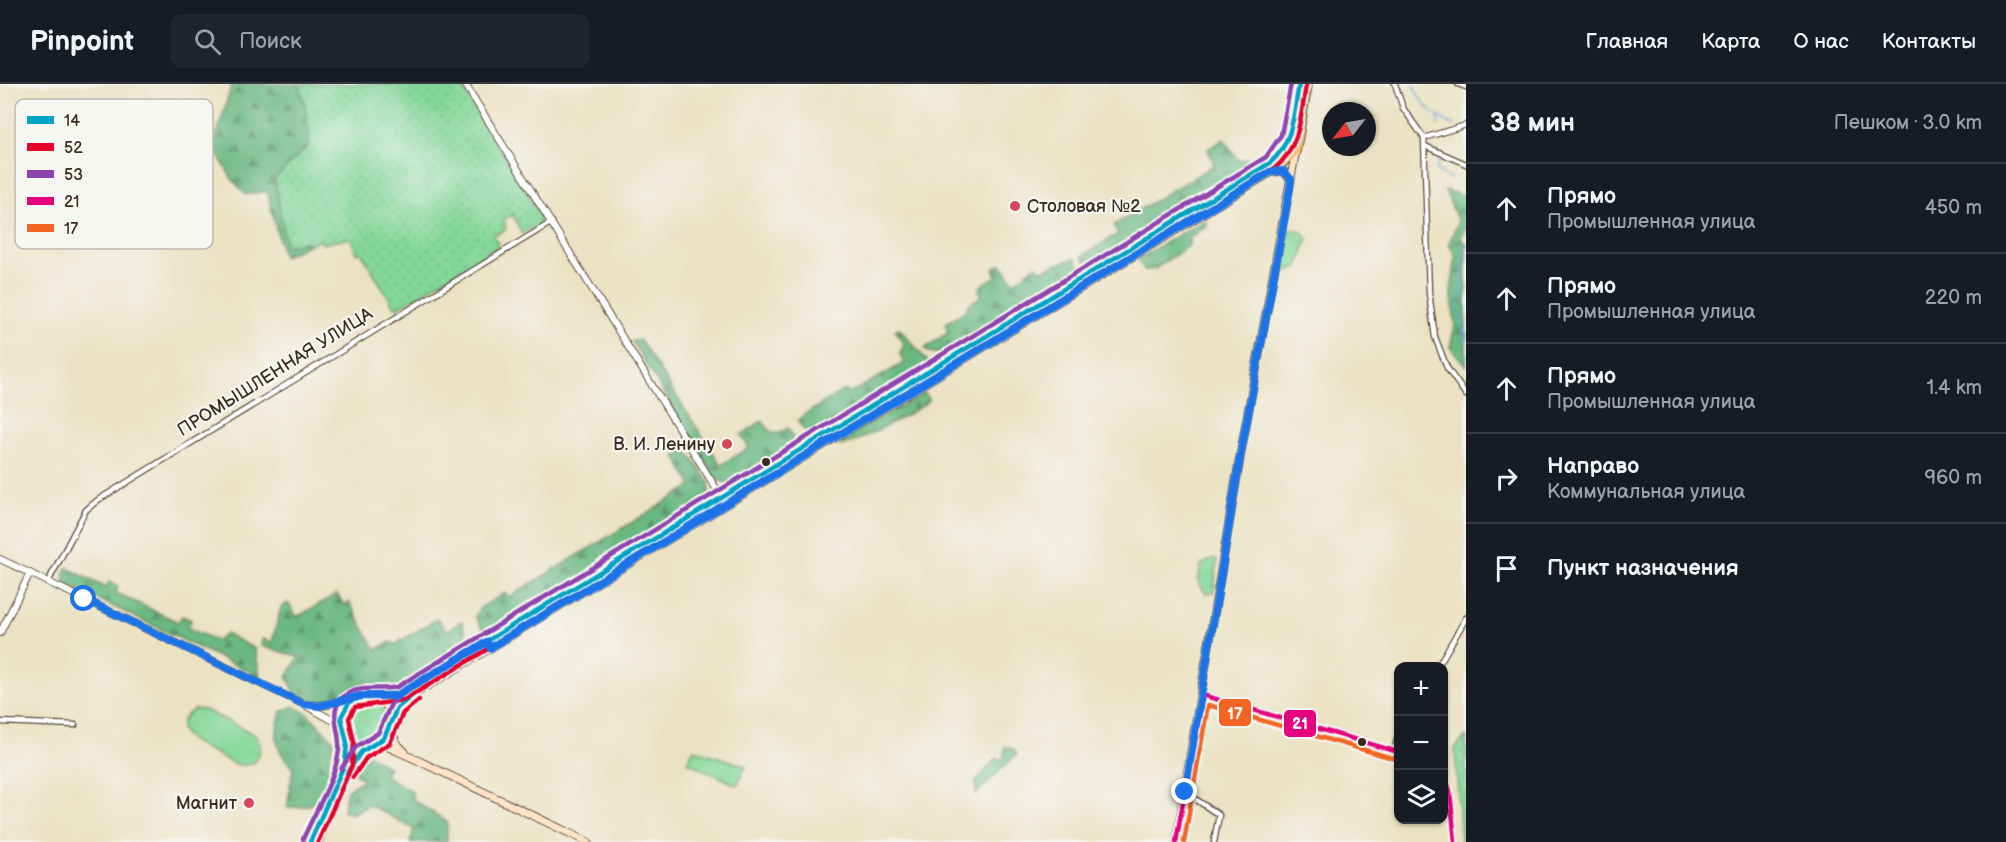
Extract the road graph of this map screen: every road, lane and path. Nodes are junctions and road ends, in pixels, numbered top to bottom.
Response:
1 (465, 84) edge
2 (1299, 84) edge
3 (1308, 84) edge
4 (1395, 84) edge
5 (1458, 84) edge
6 (1466, 87) edge
7 (1466, 126) edge
8 (1424, 138) junction
9 (1287, 143) junction
10 (1425, 146) junction
11 (1296, 150) junction
12 (1278, 158) junction
13 (1287, 162) junction
14 (1466, 164) edge
15 (1270, 172) junction
16 (1291, 179) junction
17 (552, 222) junction
18 (1129, 254) junction
19 (1466, 395) edge
20 (809, 449) junction
21 (716, 488) junction
22 (735, 490) junction
23 (724, 501) junction
24 (0, 559) edge
25 (30, 573) junction
26 (48, 582) junction
27 (1466, 618) edge
28 (0, 633) edge
29 (489, 645) junction
30 (1440, 662) edge
31 (1202, 695) junction
32 (374, 696) junction
33 (355, 697) junction
34 (303, 704) junction
35 (0, 722) edge
36 (391, 722) junction
37 (75, 725) dead end
38 (344, 733) junction
39 (373, 744) junction
40 (1394, 751) edge
41 (415, 759) junction
42 (338, 784) junction
43 (1448, 786) edge
44 (1185, 792) junction
45 (331, 802) junction
46 (310, 842) edge
47 (318, 842) edge
48 (588, 842) edge
49 (1176, 842) edge
50 (1215, 842) edge
51 (1455, 842) edge

1 - 17 street
2 - 9 main road
3 - 11 main road
4 - 8 street
5 - 6 street
7 - 8 street
8 - 10 street
9 - 12 main road
9 - 13 main road
10 - 14 street
10 - 19 street
11 - 13 main road
11 - 16 main road
12 - 13 main road
12 - 18 main road
13 - 15 main road
13 - 16 main road
15 - 16 main road
15 - 18 main road
16 - 31 main road
17 - 21 street
17 - 26 street, ПРОМЫШЛЕННАЯ УЛИЦА
18 - 20 main road
20 - 22 main road
20 - 23 main road
21 - 22 street
21 - 23 street
22 - 23 main road
23 - 29 main road
24 - 25 street
25 - 26 street
25 - 28 street
26 - 34 street
27 - 30 street
29 - 32 main road
29 - 36 main road
31 - 40 street
31 - 44 main road
32 - 33 main road
32 - 36 main road
33 - 34 street
33 - 38 main road
34 - 38 street
35 - 37 street
36 - 39 main road
36 - 41 main road
38 - 39 main road
38 - 42 main road
39 - 41 main road
39 - 42 main road
41 - 48 main road
42 - 45 main road
43 - 51 street
44 - 49 main road
44 - 50 street
45 - 46 main road
45 - 47 main road

